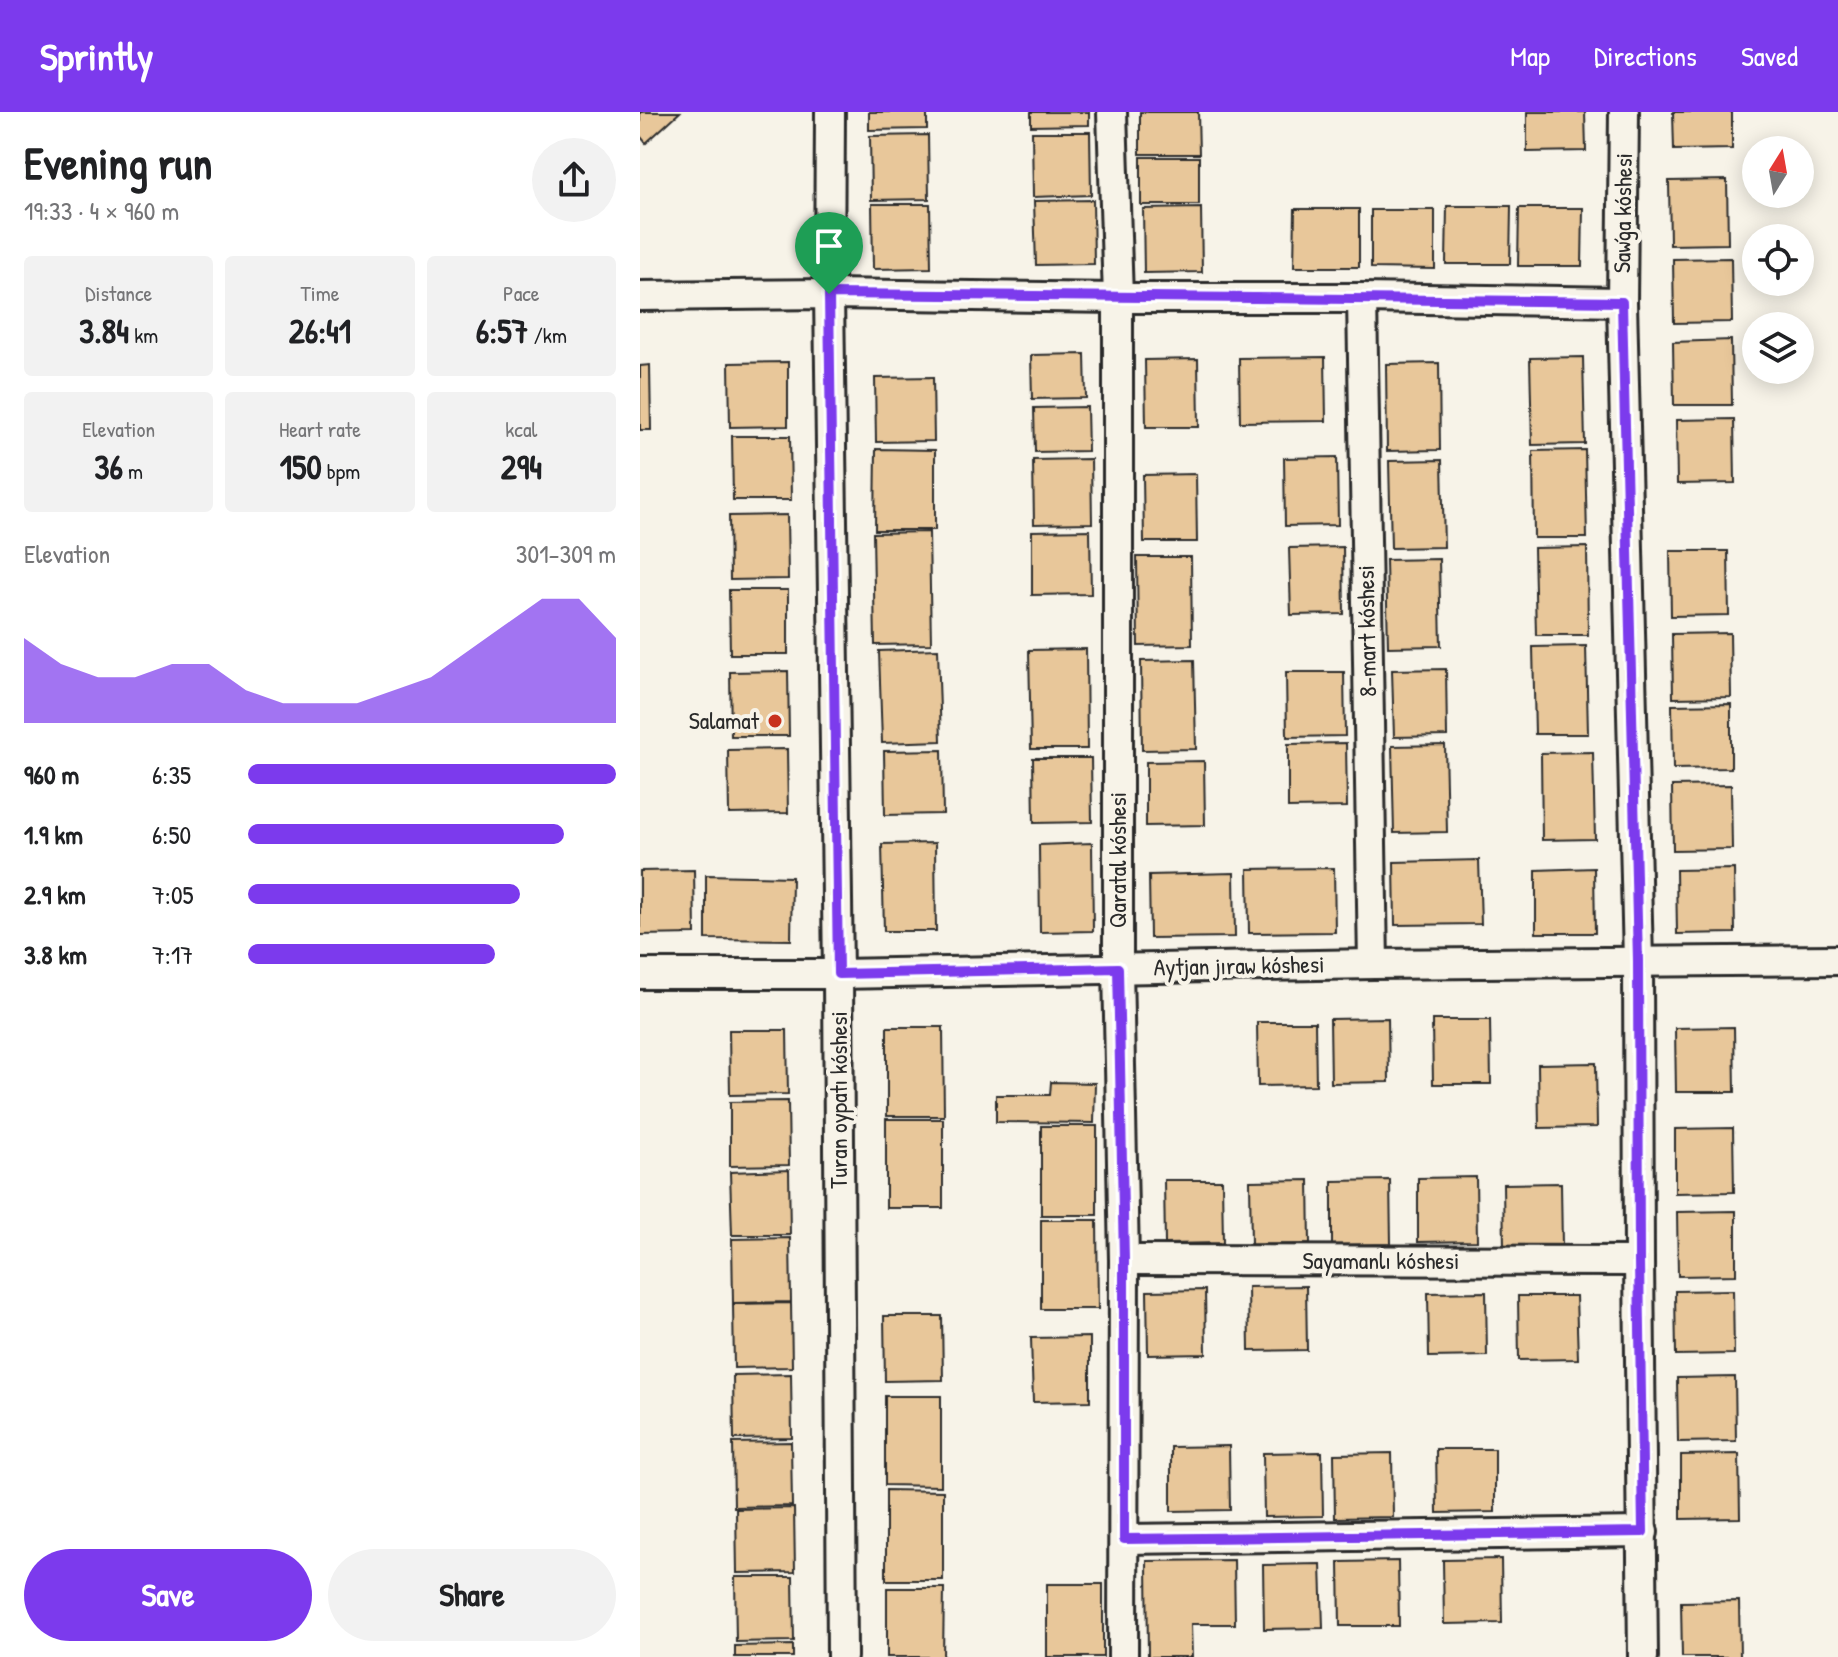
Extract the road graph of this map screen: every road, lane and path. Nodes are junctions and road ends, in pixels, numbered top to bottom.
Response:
1 (830, 112) edge
2 (1112, 112) edge
3 (1624, 112) edge
4 (829, 294) junction
5 (640, 296) edge
6 (1118, 298) junction
7 (1362, 298) junction
8 (1622, 302) junction
9 (1838, 960) edge
10 (1638, 961) junction
11 (1373, 964) junction
12 (1118, 968) junction
13 (640, 974) edge
14 (838, 974) junction
15 (1124, 1260) junction
16 (1639, 1261) junction
17 (1643, 1532) junction
18 (1124, 1539) junction
19 (842, 1657) edge
20 (1123, 1657) edge
21 (1643, 1657) edge

1 - 4 street, Turan oypatı kóshesi
2 - 6 street, Qaratal kóshesi
3 - 8 street, Sawǵa kóshesi
4 - 5 street
4 - 6 street
4 - 14 street, Turan oypatı kóshesi
6 - 7 street
6 - 12 street, Qaratal kóshesi
7 - 8 street
7 - 11 street, 8-mart kóshesi
8 - 10 street, Sawǵa kóshesi
9 - 10 street, Aytjan jıraw kóshesi
10 - 11 street, Aytjan jıraw kóshesi
10 - 16 street, Sawǵa kóshesi
11 - 12 street, Aytjan jıraw kóshesi
12 - 14 street, Aytjan jıraw kóshesi
12 - 15 street, Qaratal kóshesi
13 - 14 street, Aytjan jıraw kóshesi
14 - 19 street, Turan oypatı kóshesi
15 - 16 street, Sayamanlı kóshesi
15 - 18 street, Qaratal kóshesi
16 - 17 street, Sawǵa kóshesi
17 - 18 street
17 - 21 street, Sawǵa kóshesi
18 - 20 street, Qaratal kóshesi

